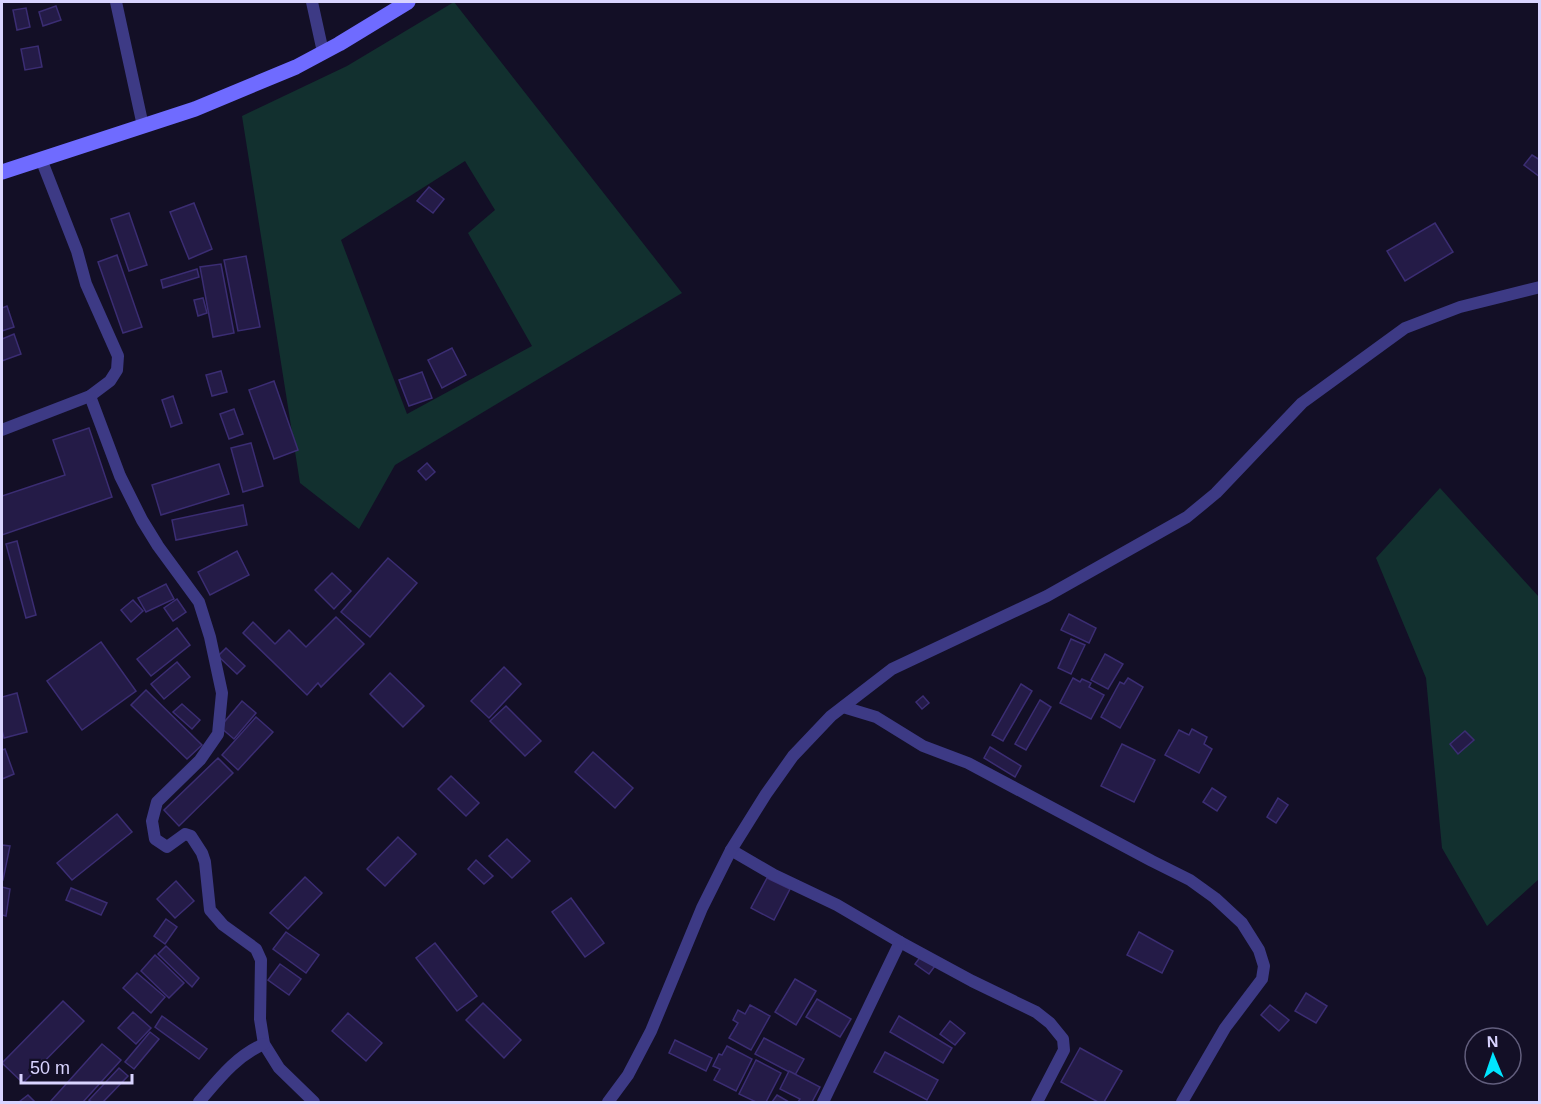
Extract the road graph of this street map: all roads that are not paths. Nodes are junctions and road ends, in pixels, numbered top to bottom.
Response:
1 (116, 2) edge
2 (312, 2) edge
3 (408, 2) edge
4 (323, 52) junction
5 (143, 126) junction
6 (40, 159) junction
7 (2, 172) edge
8 (1539, 287) edge
9 (90, 396) junction
10 (2, 430) edge
11 (843, 707) junction
12 (731, 850) junction
13 (900, 942) junction
14 (264, 1044) junction
15 (200, 1102) edge
16 (314, 1102) edge
17 (608, 1102) edge
18 (823, 1102) edge
19 (1037, 1102) edge
20 (1182, 1102) edge

1 - 5 street
2 - 4 street
3 - 4 main road
4 - 5 main road
5 - 6 main road
6 - 7 main road
6 - 9 street
8 - 11 street
9 - 10 street
9 - 14 street
11 - 12 street
11 - 20 street
12 - 13 street
12 - 17 street
13 - 18 street
13 - 19 street
14 - 15 street
14 - 16 street

